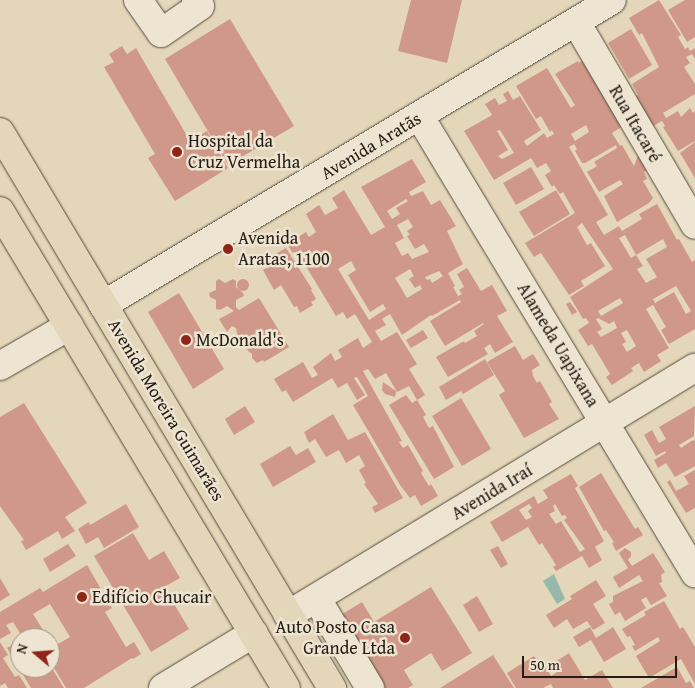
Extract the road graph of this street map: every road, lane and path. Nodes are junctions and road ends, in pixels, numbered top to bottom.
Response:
1 (138, 0) edge
2 (196, 0) edge
3 (612, 0) edge
4 (576, 22) junction
5 (420, 117) junction
6 (0, 132) edge
7 (0, 211) edge
8 (695, 225) edge
9 (103, 305) junction
10 (69, 326) junction
11 (0, 366) edge
12 (695, 368) edge
13 (605, 423) junction
14 (695, 573) edge
15 (316, 599) junction
16 (288, 616) junction
17 (254, 633) junction
18 (344, 646) junction
19 (316, 662) junction
20 (163, 688) edge
21 (286, 688) edge
22 (332, 688) edge
23 (370, 688) edge

1 - 2 street
3 - 4 street, Avenida Aratãs
4 - 5 street, Avenida Aratãs
4 - 8 street, Rua Itacaré
5 - 9 street, Avenida Aratãs
5 - 13 street, Alameda Uapixana
6 - 9 highway, Avenida Moreira Guimarães
7 - 10 highway
9 - 16 highway, Avenida Moreira Guimarães
10 - 11 street
10 - 17 highway
12 - 13 street, Avenida Iraí
13 - 14 street, Alameda Uapixana
13 - 15 street, Avenida Iraí
15 - 16 street, Avenida Iraí
15 - 18 street
16 - 19 highway, Avenida Moreira Guimarães
17 - 20 street
17 - 21 highway
18 - 19 street
18 - 23 street
19 - 22 highway, Avenida Moreira Guimarães

